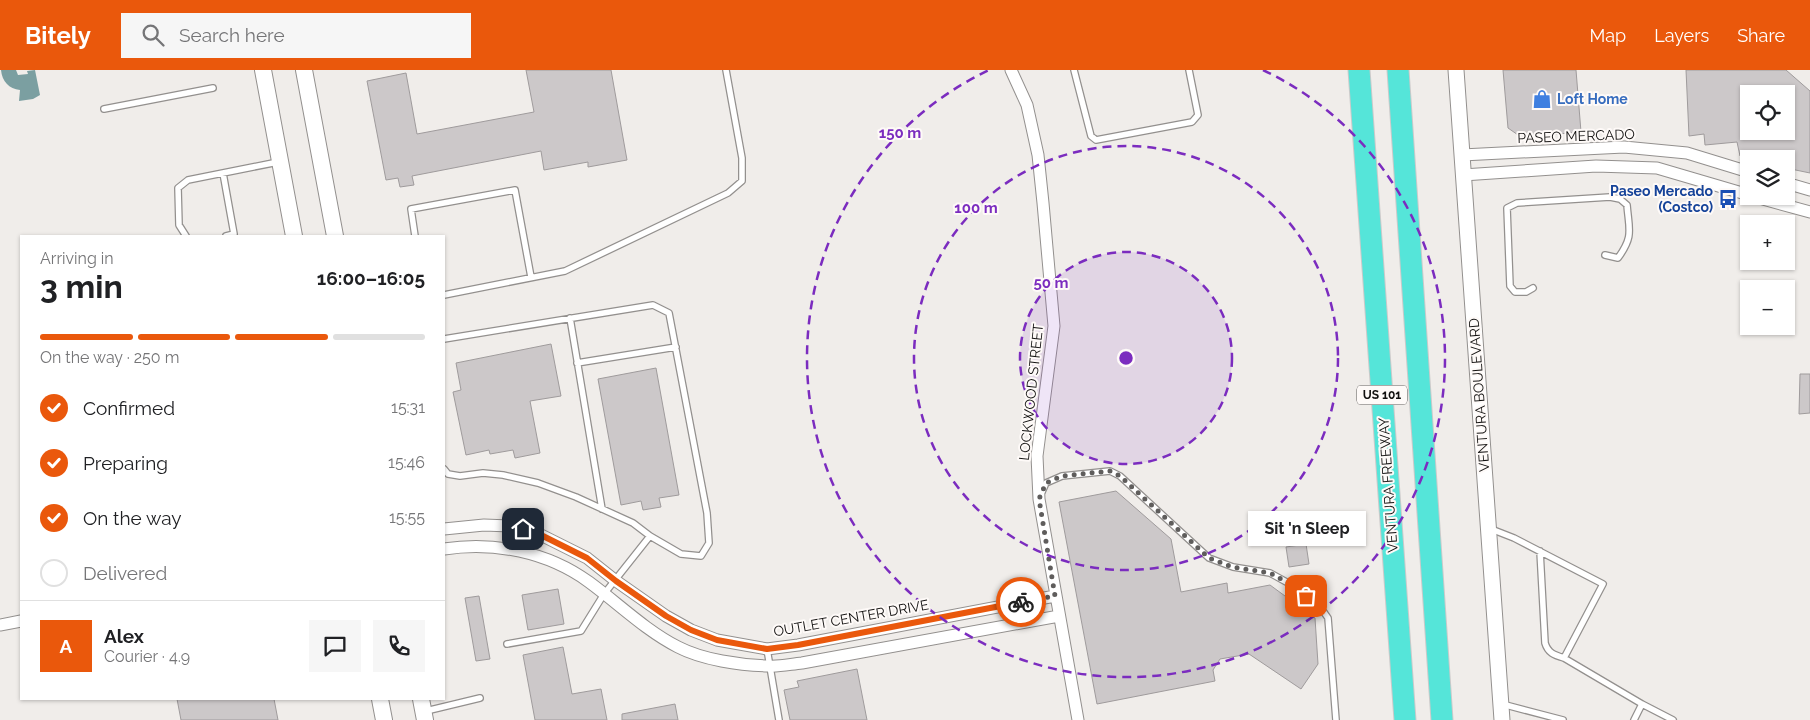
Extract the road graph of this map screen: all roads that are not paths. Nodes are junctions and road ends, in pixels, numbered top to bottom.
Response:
1 (263, 70) edge
2 (304, 70) edge
3 (726, 70) edge
4 (1011, 70) edge
5 (1074, 70) edge
6 (1189, 70) edge
7 (1359, 70) edge
8 (1398, 70) edge
9 (1456, 70) edge
10 (213, 88) dead end
11 (104, 110) dead end
12 (1462, 156) junction
13 (280, 162) junction
14 (1740, 169) edge
15 (223, 173) junction
16 (1463, 175) junction
17 (1795, 186) edge
18 (1810, 190) edge
19 (1740, 193) edge
20 (1784, 205) edge
21 (1810, 212) edge
22 (185, 235) edge
23 (230, 235) edge
24 (294, 235) edge
25 (335, 235) edge
26 (415, 235) edge
27 (1606, 255) dead end
28 (531, 277) junction
29 (1533, 288) dead end
30 (445, 295) edge
31 (570, 318) junction
32 (445, 339) edge
33 (676, 347) junction
34 (577, 363) junction
35 (445, 470) edge
36 (1039, 499) junction
37 (602, 509) junction
38 (1489, 528) junction
39 (445, 529) edge
40 (650, 536) junction
41 (445, 550) edge
42 (1540, 551) junction
43 (616, 581) junction
44 (1433, 582) junction
45 (604, 594) junction
46 (1055, 596) junction
47 (1059, 616) junction
48 (20, 622) edge
49 (0, 625) edge
50 (507, 644) dead end
51 (767, 649) junction
52 (1564, 658) junction
53 (769, 666) junction
54 (480, 698) dead end
55 (380, 700) edge
56 (1501, 703) junction
57 (1642, 704) junction
58 (423, 710) edge
59 (384, 720) edge
60 (779, 720) edge
61 (1078, 720) edge
62 (1336, 720) edge
63 (1405, 720) edge
64 (1442, 720) edge
65 (1451, 720) edge
66 (1502, 720) edge
67 (1563, 720) edge
68 (1634, 720) edge
69 (1673, 720) edge

1 - 13 main road
2 - 25 main road
3 - 28 lane
4 - 36 street, LOCKWOOD STREET
5 - 6 lane
7 - 63 highway, VENTURA FREEWAY / US 101
8 - 44 highway, US 101
9 - 12 street, VENTURA BOULEVARD
10 - 11 lane
12 - 14 street, PASEO MERCADO
12 - 16 street, VENTURA BOULEVARD
13 - 15 lane
13 - 24 main road
15 - 22 lane
15 - 23 lane
16 - 19 street
16 - 38 street, VENTURA BOULEVARD
17 - 18 street
20 - 21 street
26 - 28 lane
27 - 29 lane
28 - 30 lane
31 - 32 lane
31 - 33 lane
31 - 34 lane
33 - 34 lane
33 - 40 lane
34 - 37 lane
35 - 37 lane
36 - 46 street, LOCKWOOD STREET
36 - 62 lane
37 - 40 lane
38 - 42 lane
38 - 56 street, VENTURA BOULEVARD
39 - 43 street, OUTLET CENTER DRIVE
40 - 43 lane
41 - 45 street
42 - 52 lane
42 - 52 lane
43 - 45 lane
43 - 51 street, OUTLET CENTER DRIVE
44 - 64 highway, US 101
44 - 65 highway
45 - 50 lane
45 - 53 street
46 - 47 street, LOCKWOOD STREET
46 - 51 street, OUTLET CENTER DRIVE
47 - 53 street
47 - 61 street, LOCKWOOD STREET
48 - 49 street
51 - 53 lane
52 - 57 lane
53 - 60 lane
54 - 58 lane
55 - 59 main road
56 - 66 street, VENTURA BOULEVARD
56 - 67 lane
57 - 68 lane
57 - 69 lane

